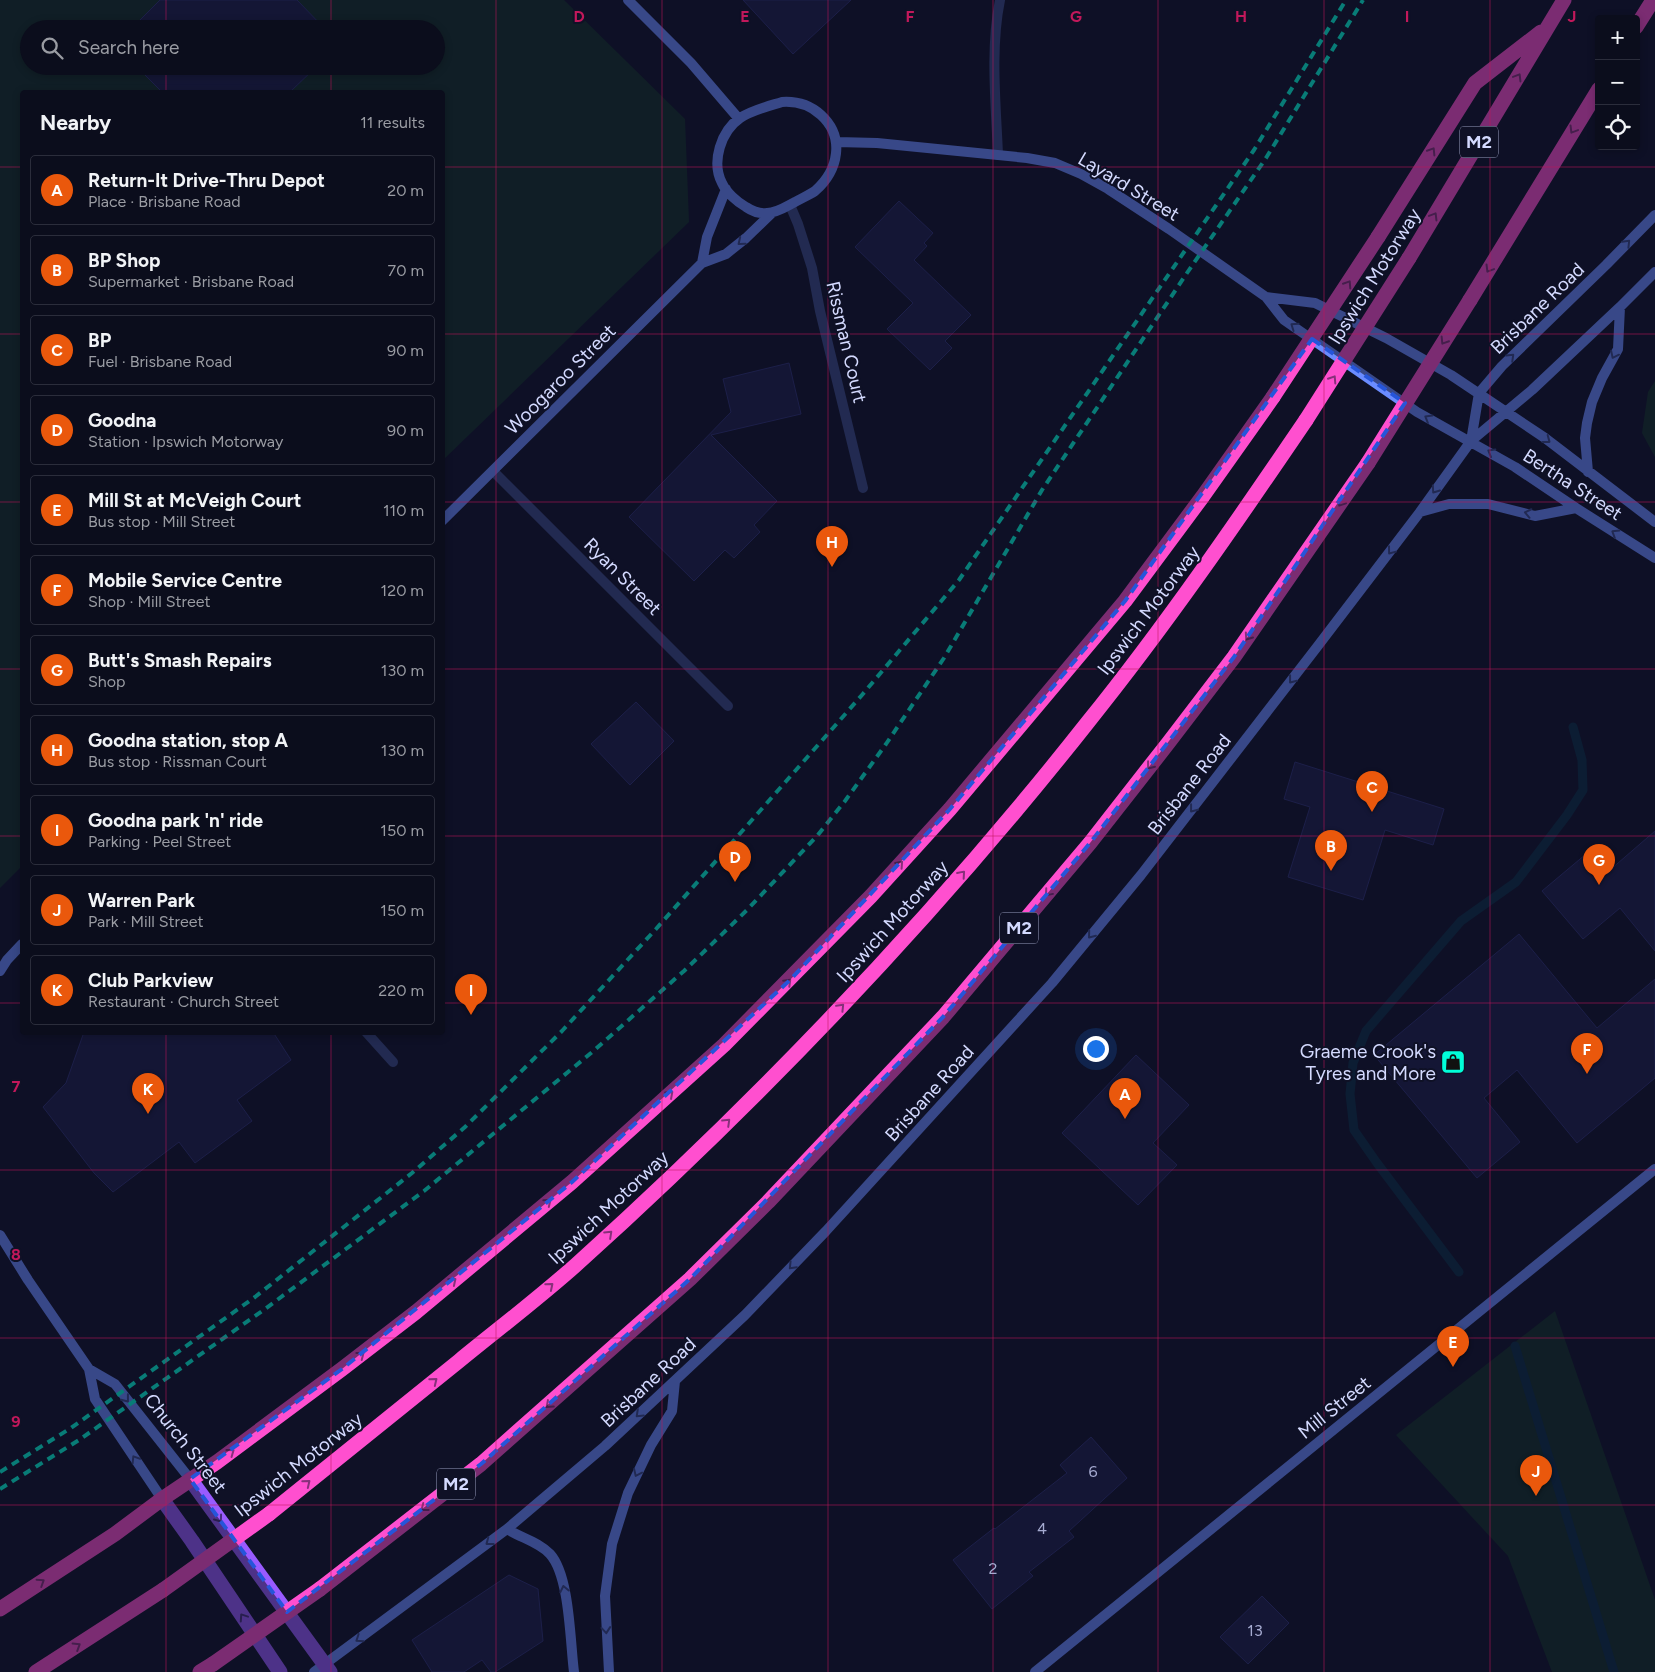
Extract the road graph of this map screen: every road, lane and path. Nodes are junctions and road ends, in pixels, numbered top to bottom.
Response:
1 (628, 0) edge
2 (1000, 0) edge
3 (1564, 0) edge
4 (1653, 0) edge
5 (1640, 21) edge
6 (1548, 27) junction
7 (1595, 96) edge
8 (739, 119) junction
9 (837, 142) junction
10 (998, 155) junction
11 (726, 189) junction
12 (790, 205) junction
13 (773, 212) junction
14 (1655, 215) edge
15 (702, 263) junction
16 (1655, 272) edge
17 (1266, 297) junction
18 (1620, 307) junction
19 (1479, 393) junction
20 (1507, 412) junction
21 (1471, 441) junction
22 (493, 471) junction
23 (1588, 472) junction
24 (863, 488) dead end
25 (1576, 508) junction
26 (1420, 512) junction
27 (445, 518) edge
28 (1655, 522) edge
29 (1655, 558) edge
30 (728, 706) dead end
31 (20, 946) edge
32 (4, 961) edge
33 (0, 971) edge
34 (369, 1035) edge
35 (394, 1062) dead end
36 (1655, 1169) edge
37 (0, 1234) edge
38 (90, 1369) junction
39 (675, 1381) junction
40 (190, 1479) junction
41 (162, 1499) junction
42 (507, 1529) junction
43 (0, 1609) edge
44 (207, 1668) edge
45 (323, 1669) edge
46 (36, 1672) edge
47 (280, 1672) edge
48 (574, 1672) edge
49 (608, 1672) edge
50 (1034, 1672) edge

1 - 8 main road
2 - 10 street
3 - 6 highway, Ipswich Motorway / M2
4 - 5 highway
40 -> 6 highway, bridge
46 -> 6 highway, Ipswich Motorway / M2, bridge
7 -> 44 highway, M2, bridge
8 - 9 main road
8 - 11 main road
9 - 10 main road, Layard Street
9 - 12 main road
10 - 17 main road, Layard Street
11 - 13 main road
11 - 15 main road
12 - 13 main road
12 - 24 street, Rissman Court
13 -> 15 main road, Woogaroo Street
19 -> 14 main road, Brisbane Road
15 - 22 main road, Woogaroo Street
16 - 18 main road, Brisbane Road
17 - 19 main road, Layard Street
21 -> 17 main road, Layard Street
18 - 20 main road, Brisbane Road
18 -> 23 main road
19 - 20 main road, Layard Street
19 - 21 main road, Brisbane Road
20 - 21 main road, Brisbane Road
20 -> 23 main road, Bertha Street
25 -> 21 main road, Bertha Street
21 -> 26 main road, Brisbane Road
22 - 27 main road, Woogaroo Street
22 - 30 street, Ryan Street
23 - 28 main road, Bertha Street
25 -> 26 main road
29 -> 25 main road, Bertha Street
26 -> 39 main road, Brisbane Road
31 - 32 main road
32 - 33 main road
34 - 35 street
36 - 50 main road, Mill Street
37 - 38 main road, Church Street
38 -> 40 main road, Church Street
41 -> 38 main road, Church Street
39 -> 42 main road, Brisbane Road
39 -> 49 main road
40 - 41 highway
40 -> 45 main road, Church Street
43 -> 41 highway
47 -> 41 main road, Church Street
42 -> 45 main road, Brisbane Road
48 -> 42 main road

